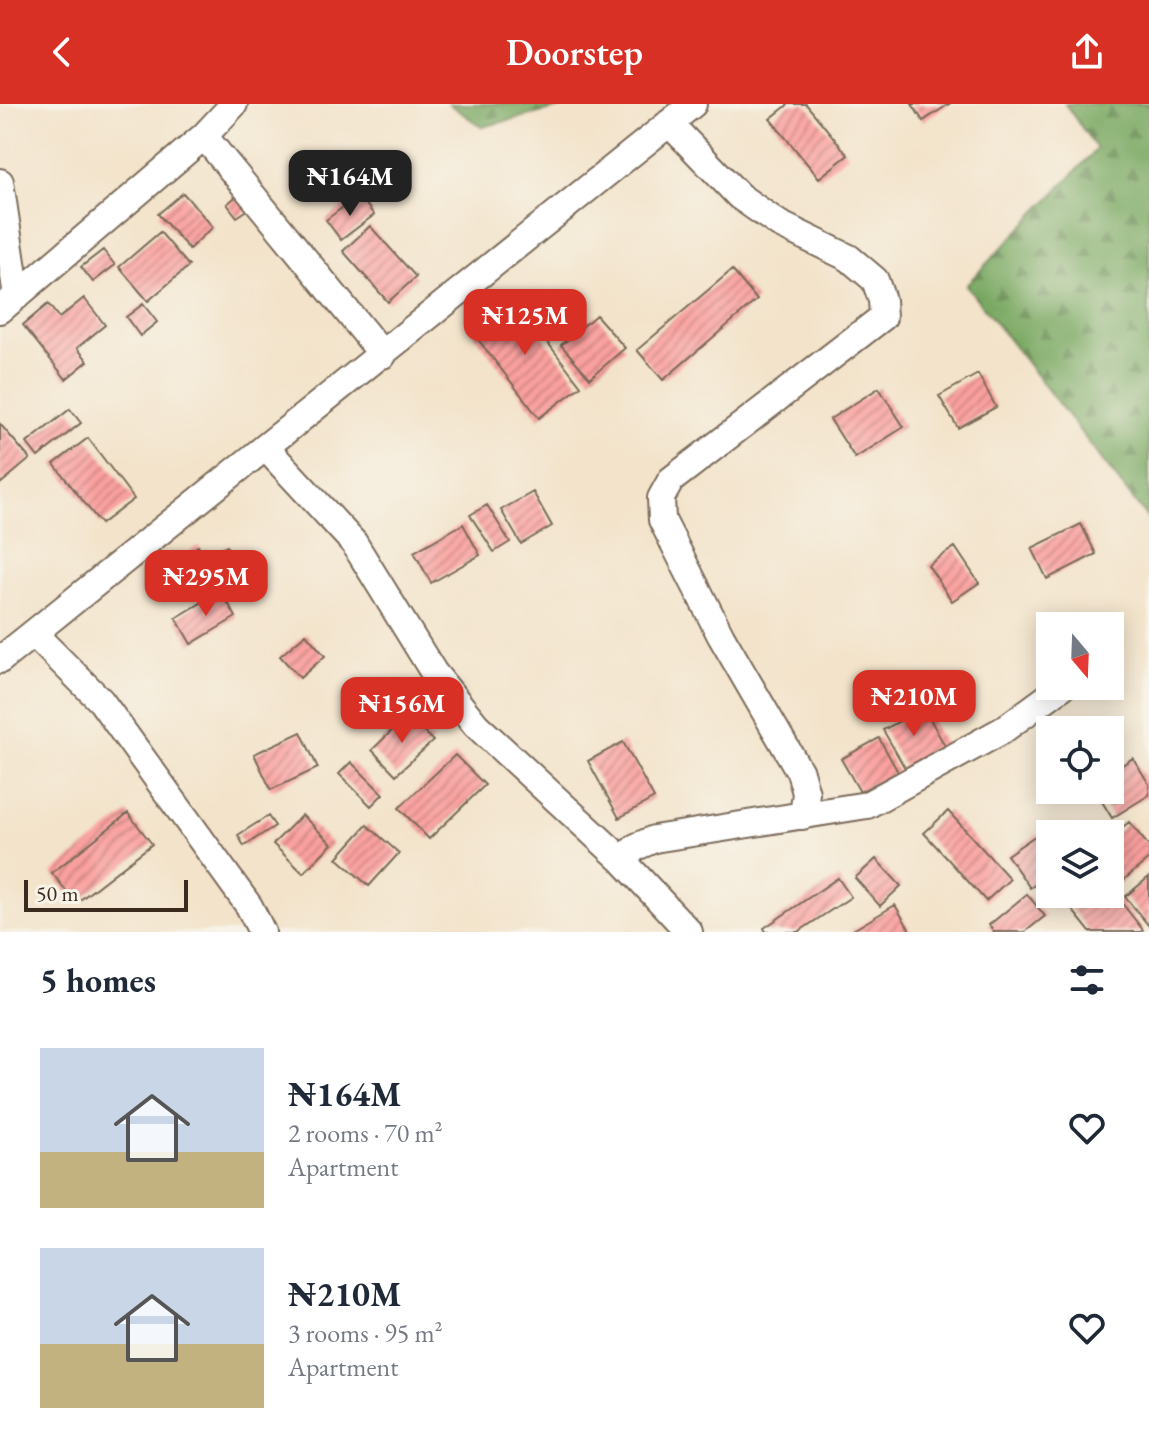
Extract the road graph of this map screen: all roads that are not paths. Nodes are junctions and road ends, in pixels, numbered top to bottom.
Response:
1 (234, 104) edge
2 (693, 104) edge
3 (669, 123) junction
4 (204, 136) junction
5 (0, 182) edge
6 (9, 303) edge
7 (383, 355) junction
8 (267, 449) junction
9 (35, 635) junction
10 (0, 660) edge
11 (1044, 700) edge
12 (803, 816) junction
13 (622, 860) junction
14 (262, 932) edge
15 (689, 932) edge

1 - 4 street
2 - 3 street
3 - 7 street
3 - 12 street
4 - 6 street
4 - 7 street
5 - 6 street
7 - 8 street
8 - 9 street
8 - 13 street
9 - 10 street
9 - 14 street
11 - 12 street
12 - 13 street
13 - 15 street

